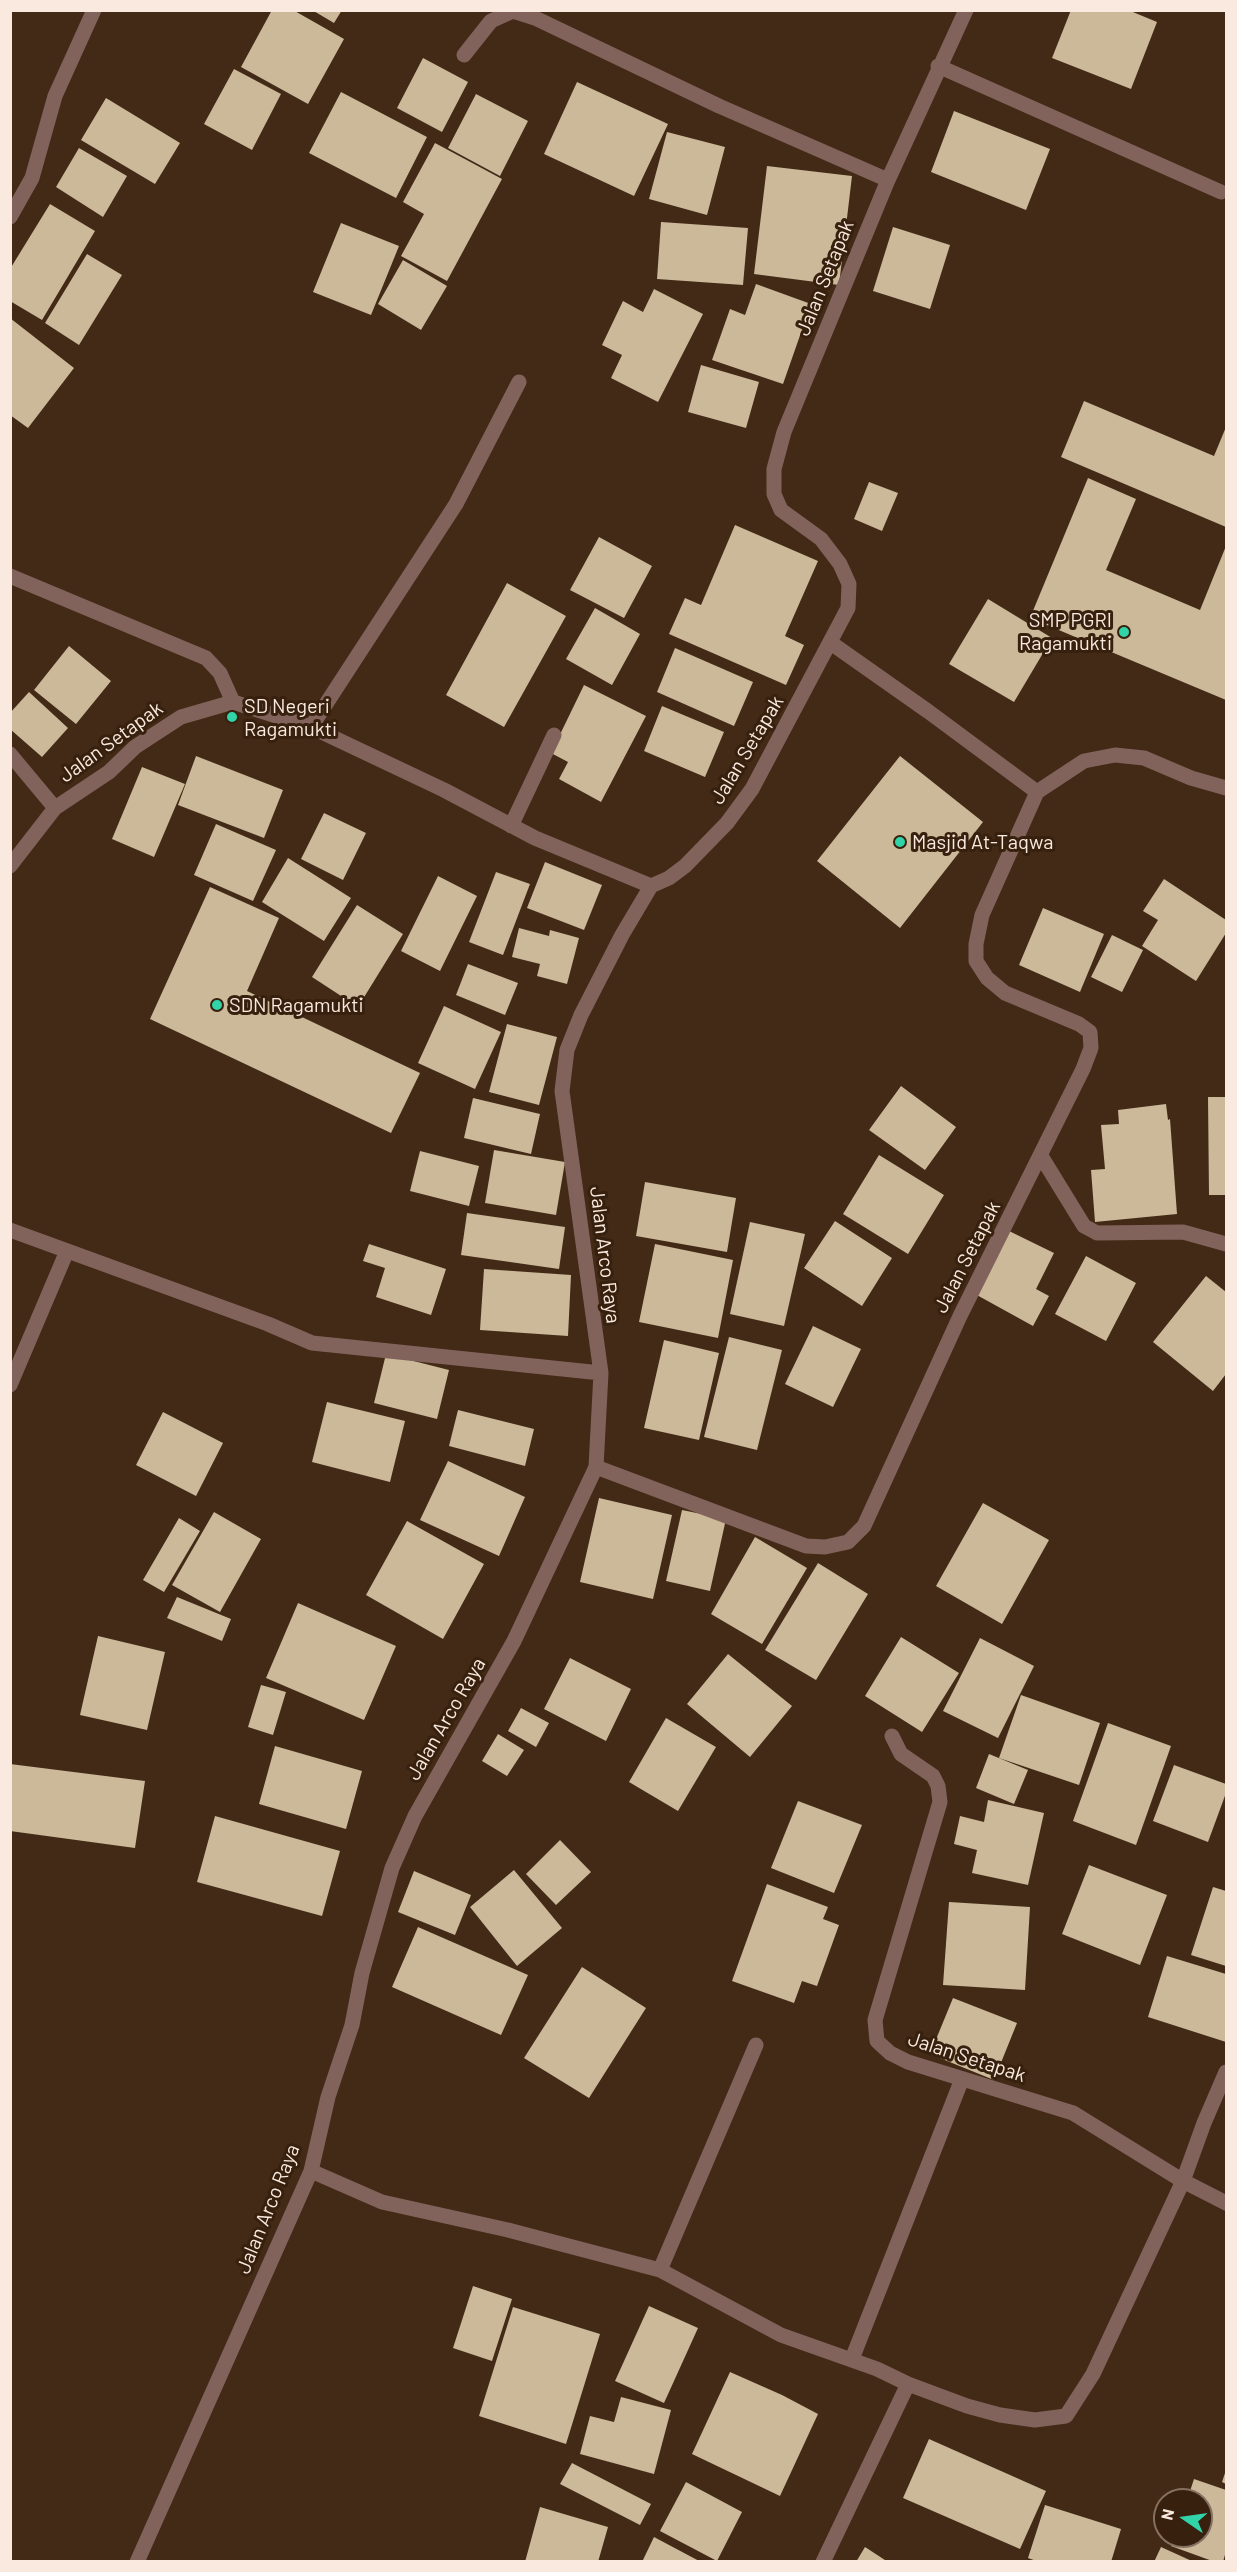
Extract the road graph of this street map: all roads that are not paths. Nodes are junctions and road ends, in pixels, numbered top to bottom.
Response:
1 (94, 10) edge
2 (966, 10) edge
3 (464, 55) dead end
4 (938, 66) junction
5 (888, 180) junction
6 (1221, 192) dead end
7 (10, 217) edge
8 (519, 382) dead end
9 (10, 576) edge
10 (831, 643) junction
11 (233, 702) junction
12 (311, 727) junction
13 (554, 735) dead end
14 (10, 754) edge
15 (1227, 788) edge
16 (1037, 792) junction
17 (55, 808) junction
18 (512, 826) junction
19 (10, 866) edge
20 (651, 886) junction
21 (1041, 1156) junction
22 (10, 1230) edge
23 (1227, 1244) edge
24 (68, 1251) junction
25 (601, 1373) junction
26 (10, 1385) edge
27 (596, 1467) junction
28 (892, 1736) dead end
29 (756, 2045) dead end
30 (962, 2079) junction
31 (1225, 2079) edge
32 (311, 2171) junction
33 (1183, 2181) junction
34 (1227, 2203) edge
35 (660, 2270) junction
36 (852, 2359) junction
37 (908, 2384) junction
38 (137, 2562) edge
39 (823, 2562) edge

1 - 7 street
2 - 4 street, Jalan Setapak
3 - 5 street
4 - 5 street, Jalan Setapak
4 - 6 street
5 - 10 street, Jalan Setapak
8 - 12 street
9 - 11 street
10 - 16 street
10 - 20 street, Jalan Setapak
11 - 12 street
11 - 17 street, Jalan Setapak
12 - 18 street
13 - 18 street
14 - 17 street
15 - 16 street
16 - 21 street, Jalan Setapak
17 - 19 street, Jalan Setapak
18 - 20 street
20 - 25 street, Jalan Arco Raya
21 - 23 street
21 - 27 street, Jalan Setapak
22 - 24 street
24 - 25 street
24 - 26 street
25 - 27 street, Jalan Arco Raya
27 - 32 street, Jalan Arco Raya
28 - 30 street, Jalan Setapak
29 - 35 street
30 - 33 street, Jalan Setapak
30 - 36 street
31 - 33 street
32 - 35 street
32 - 38 street, Jalan Arco Raya
33 - 34 street, Jalan Setapak
33 - 37 street
35 - 36 street
36 - 37 street
37 - 39 street

